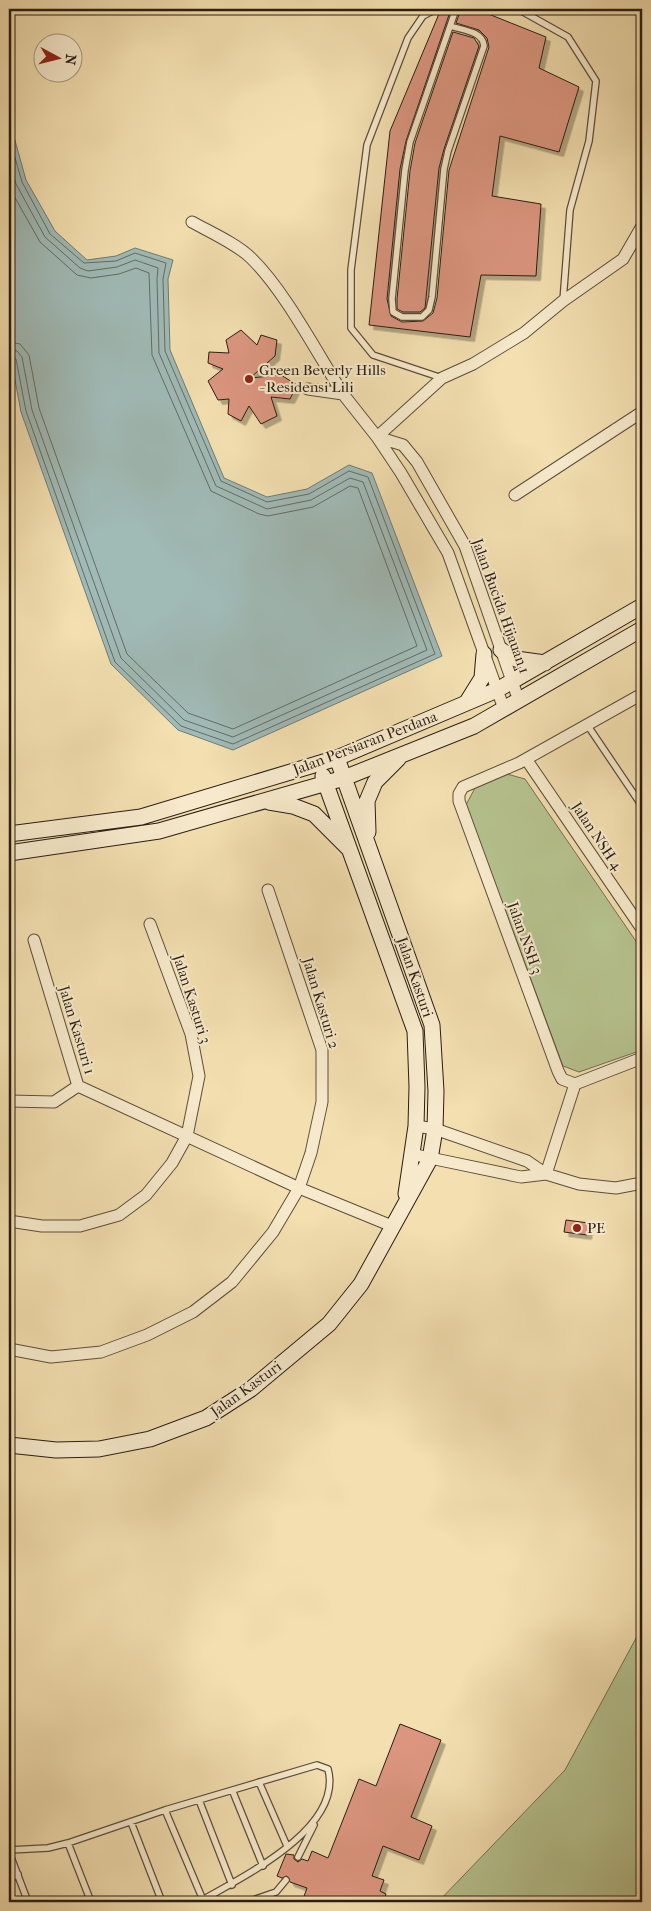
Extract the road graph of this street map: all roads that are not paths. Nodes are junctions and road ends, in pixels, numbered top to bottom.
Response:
1 (436, 9) edge
2 (456, 9) edge
3 (518, 9) edge
4 (450, 26) junction
5 (192, 222) dead end
6 (642, 226) edge
7 (563, 301) junction
8 (442, 378) junction
9 (308, 389) dead end
10 (343, 394) junction
11 (642, 412) edge
12 (377, 437) junction
13 (515, 495) dead end
14 (642, 606) edge
15 (642, 629) edge
16 (501, 650) junction
17 (484, 654) junction
18 (545, 663) junction
19 (512, 682) junction
20 (497, 690) junction
21 (642, 694) edge
22 (519, 701) junction
23 (466, 703) junction
24 (504, 709) junction
25 (586, 724) junction
26 (401, 756) junction
27 (337, 758) junction
28 (526, 759) junction
29 (320, 764) junction
30 (344, 778) junction
31 (326, 784) junction
32 (263, 801) junction
33 (642, 806) edge
34 (9, 834) edge
35 (369, 847) junction
36 (352, 852) junction
37 (9, 853) edge
38 (268, 890) dead end
39 (150, 924) dead end
40 (642, 929) edge
41 (34, 940) dead end
42 (642, 1058) edge
43 (575, 1084) junction
44 (78, 1086) junction
45 (9, 1101) edge
46 (416, 1126) junction
47 (435, 1129) junction
48 (187, 1136) junction
49 (411, 1154) junction
50 (430, 1159) junction
51 (546, 1174) junction
52 (642, 1183) edge
53 (299, 1188) junction
54 (406, 1200) junction
55 (9, 1221) edge
56 (392, 1226) junction
57 (9, 1349) edge
58 (9, 1445) edge
59 (259, 1782) junction
60 (232, 1792) junction
61 (199, 1800) junction
62 (165, 1810) junction
63 (131, 1822) junction
64 (315, 1822) junction
65 (68, 1843) junction
66 (287, 1846) junction
67 (9, 1851) edge
68 (298, 1857) dead end
69 (263, 1866) junction
70 (18, 1874) junction
71 (9, 1879) edge
72 (286, 1880) dead end
73 (232, 1885) junction
74 (201, 1901) edge
75 (28, 1902) edge
76 (91, 1902) edge
77 (162, 1902) edge
78 (247, 1902) edge

1 - 8 lane
2 - 4 lane
3 - 7 lane
4 - 4 lane
5 - 10 street, Jalan Bucida Hijauan 1
6 - 7 street
7 - 8 street
8 - 12 street
9 - 10 street
10 - 12 street, Jalan Bucida Hijauan 1
11 - 13 street
12 - 16 street, Jalan Bucida Hijauan 1
12 - 17 street, Jalan Bucida Hijauan 1
14 - 18 main road, Jalan Persiaran Perdana
15 - 22 main road, Jalan Persiaran Perdana
16 - 18 main road
16 - 19 street, Jalan Bucida Hijauan 1
17 - 20 street, Jalan Bucida Hijauan 1
17 - 23 main road
18 - 19 main road, Jalan Persiaran Perdana
19 - 20 main road, Jalan Persiaran Perdana
19 - 22 street, Jalan Bucida Hijauan 1
20 - 23 main road, Jalan Persiaran Perdana
20 - 24 street, Jalan Bucida Hijauan 1
21 - 25 street
22 - 24 main road, Jalan Persiaran Perdana
23 - 27 main road, Jalan Persiaran Perdana
24 - 26 main road, Jalan Persiaran Perdana
25 - 28 street
25 - 33 lane
26 - 30 main road, Jalan Persiaran Perdana
26 - 35 main road
27 - 29 main road, Jalan Persiaran Perdana
27 - 30 main road, Jalan Kasturi
28 - 40 street, Jalan NSH 4
28 - 43 street, Jalan NSH 3
29 - 31 main road, Jalan Kasturi
29 - 34 main road, Jalan Persiaran Perdana
30 - 31 main road, Jalan Persiaran Perdana
30 - 35 main road, Jalan Kasturi
31 - 32 main road, Jalan Persiaran Perdana
31 - 36 main road, Jalan Kasturi
32 - 36 main road
32 - 37 main road, Jalan Persiaran Perdana
35 - 47 main road, Jalan Kasturi
36 - 46 main road, Jalan Kasturi
38 - 53 street, Jalan Kasturi 2
39 - 48 street, Jalan Kasturi 3
41 - 44 street, Jalan Kasturi 1
42 - 43 street
43 - 51 street
44 - 45 street, Jalan Kasturi 1
44 - 48 street
46 - 47 street
46 - 49 main road, Jalan Kasturi
47 - 50 main road, Jalan Kasturi
47 - 51 street
48 - 53 street
48 - 55 street, Jalan Kasturi 3
49 - 50 street
49 - 54 main road, Jalan Kasturi
50 - 51 street
50 - 54 main road, Jalan Kasturi
51 - 52 street
53 - 56 street
53 - 57 street, Jalan Kasturi 2
54 - 56 main road, Jalan Kasturi
56 - 58 main road, Jalan Kasturi
59 - 60 lane
59 - 64 lane
59 - 66 lane
60 - 61 lane
60 - 69 lane
61 - 62 lane
61 - 73 lane
62 - 63 lane
62 - 74 lane
63 - 65 lane
63 - 77 lane
64 - 66 lane
64 - 68 lane
65 - 67 lane
65 - 76 lane
66 - 69 lane
67 - 70 lane
69 - 73 lane
70 - 71 lane
70 - 75 lane
72 - 78 lane
73 - 74 lane

